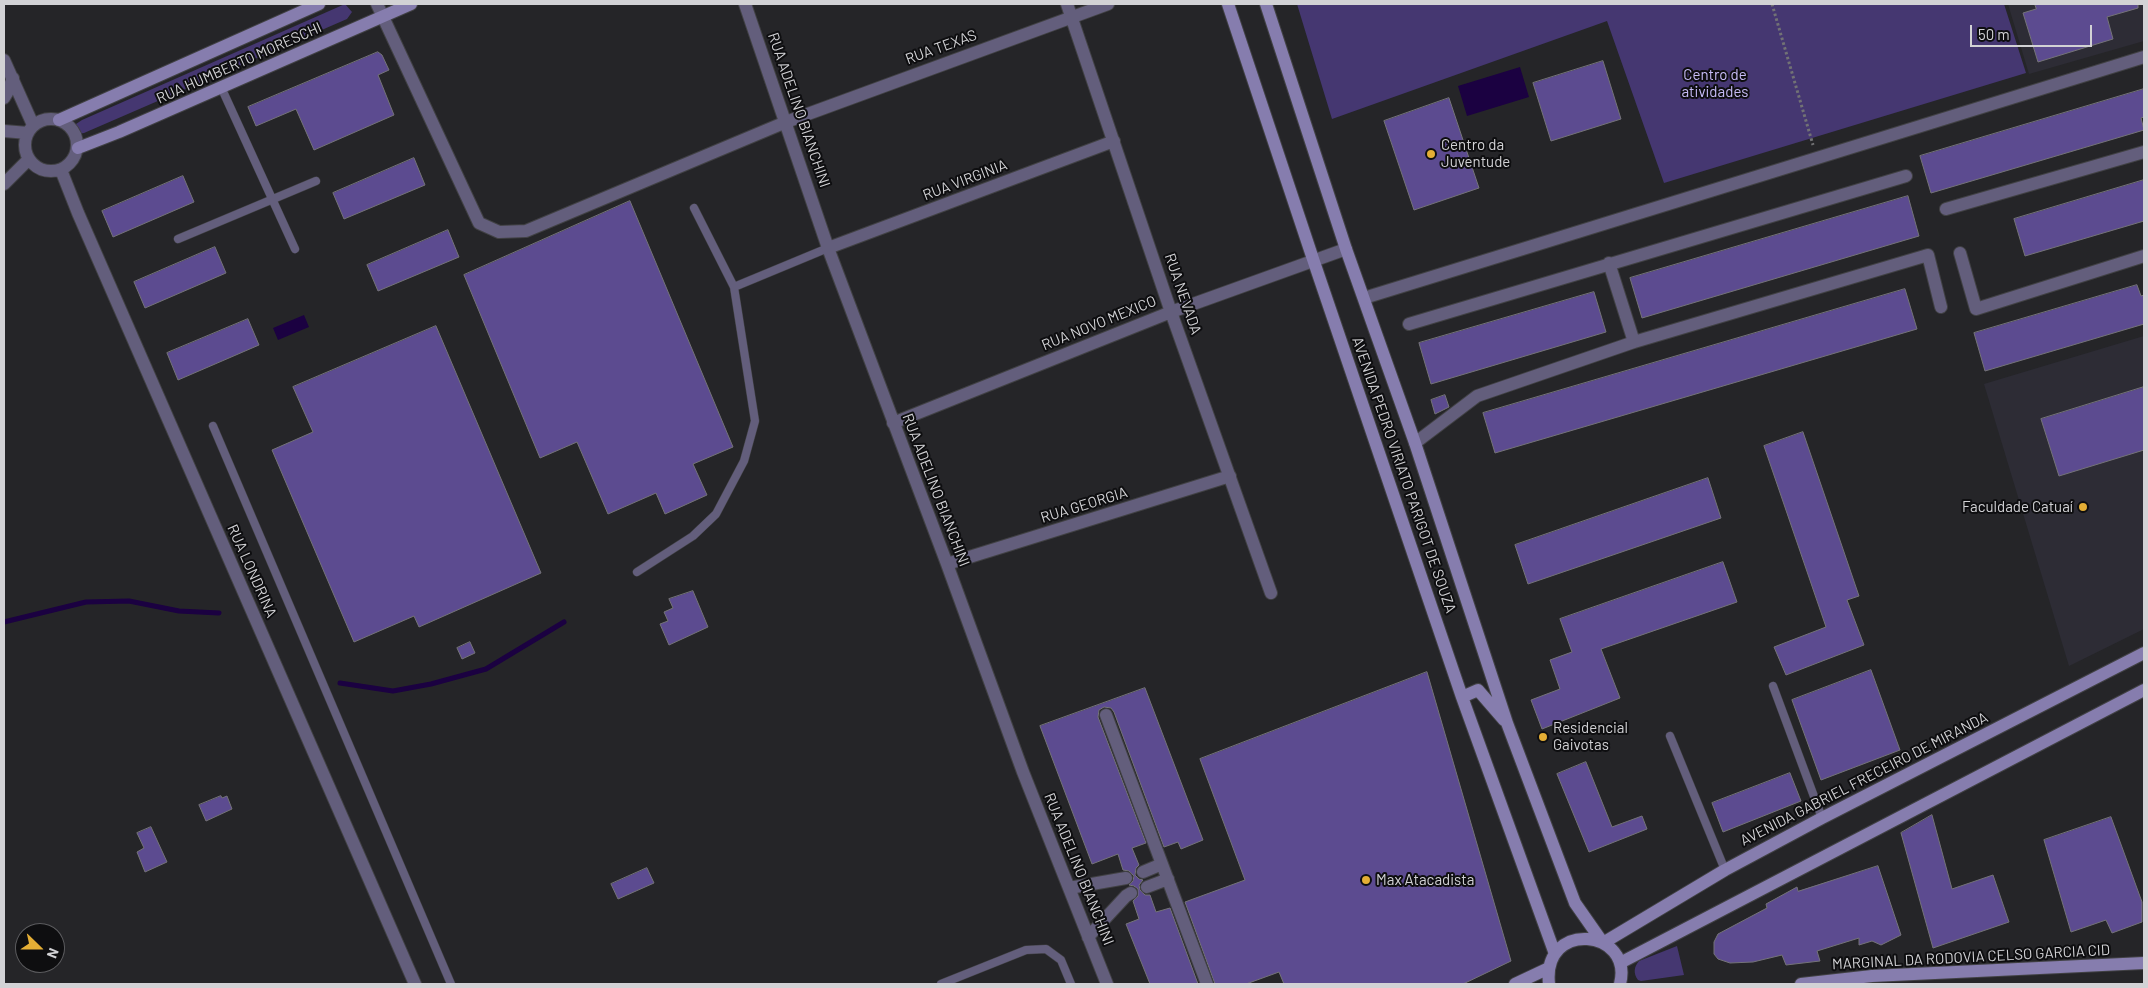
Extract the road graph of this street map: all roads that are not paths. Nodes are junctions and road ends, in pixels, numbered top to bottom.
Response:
1 (319, 4) edge
2 (377, 4) edge
3 (411, 4) edge
4 (745, 4) edge
5 (1108, 4) edge
6 (1228, 4) edge
7 (1266, 4) edge
8 (1069, 10) edge
9 (383, 18) junction
10 (2144, 57) edge
11 (4, 60) edge
12 (12, 78) junction
13 (221, 88) junction
14 (4, 98) edge
15 (59, 120) junction
16 (786, 122) junction
17 (30, 129) junction
18 (4, 131) edge
19 (1114, 142) junction
20 (78, 148) junction
21 (2144, 152) edge
22 (29, 159) junction
23 (61, 170) junction
24 (1906, 176) dead end
25 (316, 181) dead end
26 (4, 184) edge
27 (272, 199) junction
28 (694, 208) dead end
29 (1946, 209) dead end
30 (178, 239) dead end
31 (828, 248) junction
32 (295, 249) dead end
33 (1346, 249) junction
34 (1960, 253) dead end
35 (2144, 256) edge
36 (1314, 262) junction
37 (1609, 263) junction
38 (734, 287) junction
39 (1364, 298) junction
40 (1941, 307) dead end
41 (1172, 312) junction
42 (1409, 324) dead end
43 (1634, 342) junction
44 (893, 423) junction
45 (213, 426) dead end
46 (1415, 443) junction
47 (1230, 476) junction
48 (947, 564) junction
49 (637, 572) dead end
50 (1271, 593) dead end
51 (2144, 653) edge
52 (1773, 686) dead end
53 (2144, 690) edge
54 (1462, 697) junction
55 (1106, 715) dead end
56 (1507, 723) junction
57 (1670, 736) dead end
58 (1822, 818) junction
59 (1162, 864) junction
60 (1725, 870) junction
61 (1143, 872) dead end
62 (1126, 878) dead end
63 (1168, 879) junction
64 (1147, 887) dead end
65 (1069, 888) junction
66 (1131, 893) dead end
67 (1088, 937) junction
68 (1602, 943) junction
69 (1555, 954) junction
70 (2144, 963) edge
71 (1620, 964) junction
72 (1549, 968) junction
73 (415, 984) edge
74 (451, 984) edge
75 (941, 984) edge
76 (1072, 984) edge
77 (1107, 984) edge
78 (1207, 984) edge
79 (1515, 984) edge
80 (1549, 984) edge
81 (1620, 984) edge
82 (1801, 984) edge

1 - 15 street, RUA HUMBERTO MORESCHI
2 - 9 street, RUA TEXAS
3 - 9 street, RUA HUMBERTO MORESCHI
4 - 16 street, RUA ADELINO BIANCHINI
5 - 8 street, RUA TEXAS
6 - 36 street, AVENIDA PEDRO VIRIATO PARIGOT DE SOUZA
7 - 33 street, AVENIDA PEDRO VIRIATO PARIGOT DE SOUZA
8 - 16 street, RUA TEXAS
8 - 19 street, RUA NEVADA
9 - 13 street, RUA HUMBERTO MORESCHI
9 - 16 street, RUA TEXAS
10 - 39 street
11 - 12 street
12 - 14 street
12 - 17 street
13 - 20 street, RUA HUMBERTO MORESCHI
13 - 27 lane
15 - 17 street
15 - 20 street
16 - 31 street, RUA ADELINO BIANCHINI
17 - 18 street
17 - 22 street
19 - 31 street, RUA VIRGINIA
19 - 41 street, RUA NEVADA
20 - 23 street
21 - 29 street
22 - 23 street
22 - 26 street
23 - 73 street, RUA LONDRINA
24 - 37 street
25 - 27 lane
27 - 30 lane
27 - 32 lane
28 - 38 lane
31 - 38 lane
31 - 44 street, RUA ADELINO BIANCHINI
33 - 36 street, RUA NOVO MEXICO
33 - 39 street, AVENIDA PEDRO VIRIATO PARIGOT DE SOUZA
34 - 35 street
36 - 41 street, RUA NOVO MEXICO
36 - 54 street, AVENIDA PEDRO VIRIATO PARIGOT DE SOUZA
37 - 42 street
37 - 43 street
38 - 49 lane
39 - 46 street, AVENIDA PEDRO VIRIATO PARIGOT DE SOUZA
40 - 43 street
41 - 44 street, RUA NOVO MEXICO
41 - 47 street, RUA NEVADA
43 - 46 street
44 - 48 street, RUA ADELINO BIANCHINI
45 - 74 lane
46 - 56 street, AVENIDA PEDRO VIRIATO PARIGOT DE SOUZA
47 - 48 street, RUA GEORGIA
47 - 50 street, RUA NEVADA
48 - 65 street, RUA ADELINO BIANCHINI
51 - 58 street, AVENIDA GABRIEL FRECEIRO DE MIRANDA
52 - 58 lane
53 - 71 street
54 - 56 street
54 - 69 street, AVENIDA PEDRO VIRIATO PARIGOT DE SOUZA
55 - 59 street
56 - 68 street, AVENIDA PEDRO VIRIATO PARIGOT DE SOUZA
57 - 60 lane
58 - 60 street, AVENIDA GABRIEL FRECEIRO DE MIRANDA
59 - 61 street
59 - 63 street
60 - 68 street, AVENIDA GABRIEL FRECEIRO DE MIRANDA
62 - 65 street
63 - 64 street
63 - 78 street
65 - 67 street, RUA ADELINO BIANCHINI
66 - 67 street
67 - 77 street, RUA ADELINO BIANCHINI
68 - 69 street
68 - 71 street, AVENIDA PEDRO VIRIATO PARIGOT DE SOUZA
69 - 72 street
70 - 82 street, MARGINAL DA RODOVIA CELSO GARCIA CID
71 - 81 street
72 - 79 street
72 - 80 street
75 - 76 lane

